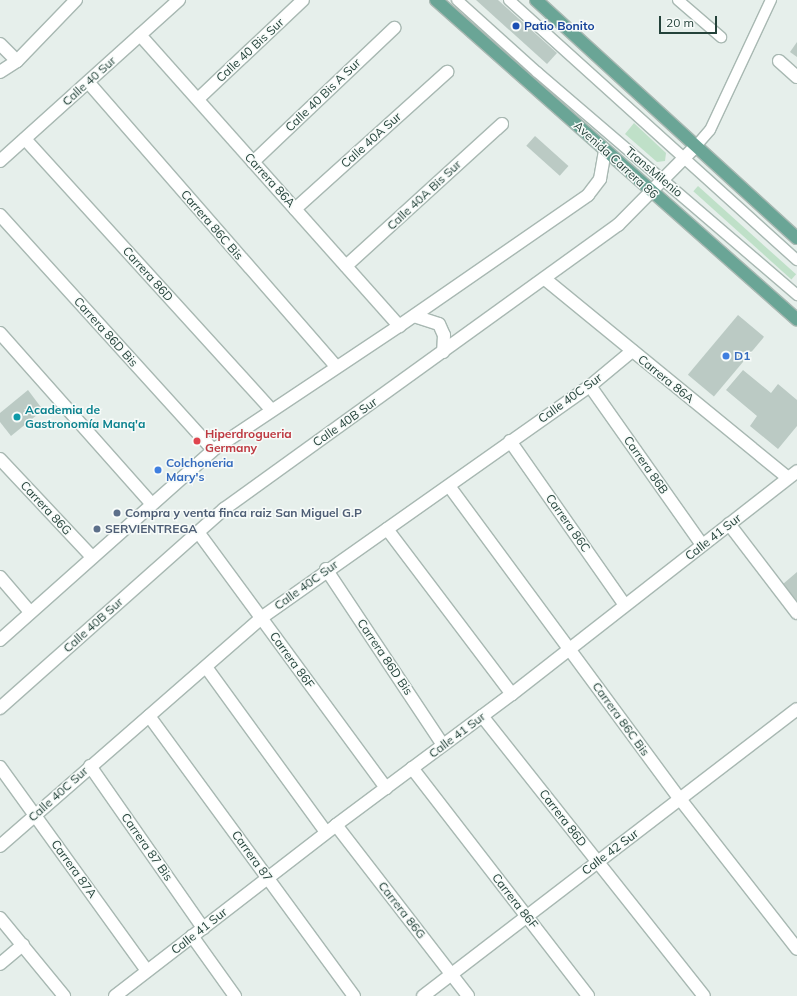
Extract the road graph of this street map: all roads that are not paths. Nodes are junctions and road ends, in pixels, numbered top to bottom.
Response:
1 (76, 0) edge
2 (179, 0) edge
3 (303, 0) edge
4 (436, 0) edge
5 (457, 0) edge
6 (509, 0) edge
7 (536, 0) edge
8 (678, 0) edge
9 (771, 0) edge
10 (394, 28) dead end
11 (140, 35) junction
12 (721, 37) dead end
13 (0, 44) edge
14 (17, 61) junction
15 (779, 61) dead end
16 (0, 72) edge
17 (447, 72) dead end
18 (797, 77) edge
19 (88, 82) junction
20 (198, 99) junction
21 (502, 124) dead end
22 (25, 139) junction
23 (696, 146) junction
24 (604, 150) junction
25 (1, 158) edge
26 (684, 158) junction
27 (254, 162) junction
28 (663, 180) junction
29 (652, 191) junction
30 (295, 209) junction
31 (0, 215) edge
32 (797, 238) edge
33 (797, 260) edge
34 (346, 266) junction
35 (545, 279) junction
36 (797, 295) edge
37 (414, 316) junction
38 (797, 319) edge
39 (399, 326) junction
40 (0, 333) edge
41 (632, 351) junction
42 (443, 352) junction
43 (337, 367) junction
44 (590, 386) junction
45 (271, 409) junction
46 (510, 441) junction
47 (212, 450) junction
48 (1, 461) edge
49 (792, 474) edge
50 (449, 486) junction
51 (151, 503) junction
52 (729, 524) junction
53 (387, 529) junction
54 (198, 532) junction
55 (702, 546) junction
56 (92, 557) junction
57 (326, 569) junction
58 (0, 577) edge
59 (625, 605) junction
60 (30, 612) junction
61 (797, 613) edge
62 (261, 618) junction
63 (0, 640) edge
64 (570, 649) junction
65 (206, 667) junction
66 (512, 694) junction
67 (0, 708) edge
68 (797, 709) edge
69 (149, 716) junction
70 (482, 716) junction
71 (443, 745) junction
72 (90, 766) junction
73 (0, 767) edge
74 (412, 768) junction
75 (386, 788) junction
76 (680, 799) junction
77 (35, 815) junction
78 (336, 825) junction
79 (326, 832) junction
80 (0, 846) edge
81 (598, 862) junction
82 (268, 878) junction
83 (526, 916) junction
84 (0, 918) edge
85 (203, 928) junction
86 (192, 936) junction
87 (22, 946) junction
88 (797, 949) edge
89 (0, 964) edge
90 (147, 971) junction
91 (451, 974) junction
92 (117, 995) edge
93 (64, 996) edge
94 (235, 996) edge
95 (354, 996) edge
96 (423, 996) edge
97 (468, 996) edge
98 (588, 996) edge
99 (704, 996) edge

1 - 14 street
2 - 11 street, Calle 40 Sur
3 - 20 street, Calle 40 Bis Sur
4 - 24 main road, Avenida Carrera 86
5 - 28 lane, TransMilenio
6 - 26 lane
7 - 23 main road
8 - 12 lane
9 - 23 lane
10 - 27 street, Calle 40 Bis A Sur
11 - 19 street, Calle 40 Sur
11 - 20 street, Carrera 86A
13 - 14 street
14 - 16 street
15 - 18 street
17 - 30 street, Calle 40A Sur
19 - 22 street, Calle 40 Sur
19 - 43 street, Carrera 86C Bis
20 - 27 street, Carrera 86A
21 - 34 street, Calle 40A Bis Sur
22 - 25 street, Calle 40 Sur
22 - 45 street, Carrera 86D
23 - 26 street, Calle 40B Sur
23 - 32 main road
24 - 29 main road, Avenida Carrera 86
24 - 37 street
26 - 28 street, Calle 40B Sur
26 - 33 lane
27 - 30 street, Carrera 86A
28 - 29 street, Calle 40B Sur
28 - 36 lane, TransMilenio
29 - 35 street, Calle 40B Sur
29 - 38 main road, Avenida Carrera 86
30 - 34 street, Carrera 86A
31 - 47 street, Carrera 86D Bis
34 - 39 street, Carrera 86A
35 - 41 street, Carrera 86A
35 - 42 street, Calle 40B Sur
37 - 39 street
37 - 42 street
39 - 43 street
40 - 51 street
41 - 44 street, Calle 40C Sur
41 - 49 street, Carrera 86A
42 - 54 street, Calle 40B Sur
43 - 45 street
44 - 46 street, Calle 40C Sur
44 - 55 street, Carrera 86B
45 - 47 street
46 - 50 street, Calle 40C Sur
46 - 59 street, Carrera 86C
47 - 51 street
48 - 56 street, Carrera 86G
49 - 52 street, Calle 41 Sur
50 - 53 street, Calle 40C Sur
50 - 64 street, Carrera 86C Bis
51 - 56 street
52 - 55 street, Calle 41 Sur
52 - 61 street
53 - 57 street, Calle 40C Sur
53 - 66 street
54 - 62 street, Carrera 86F
54 - 67 street, Calle 40B Sur
55 - 59 street, Calle 41 Sur
56 - 60 street
57 - 62 street, Calle 40C Sur
57 - 71 street, Carrera 86D Bis
58 - 60 street
59 - 64 street, Calle 41 Sur
60 - 63 street
62 - 65 street, Calle 40C Sur
62 - 75 street, Carrera 86F
64 - 66 street, Calle 41 Sur
64 - 76 street, Carrera 86C Bis
65 - 69 street, Calle 40C Sur
65 - 79 street
66 - 70 street, Calle 41 Sur
68 - 76 street, Calle 42 Sur
69 - 72 street, Calle 40C Sur
69 - 82 street, Carrera 87
70 - 71 street, Calle 41 Sur
70 - 81 street, Carrera 86D
71 - 74 street, Calle 41 Sur
72 - 77 street, Calle 40C Sur
72 - 85 street, Carrera 87 Bis
73 - 77 street, Carrera 87A
74 - 75 street, Calle 41 Sur
74 - 83 street, Carrera 86F
75 - 78 street, Calle 41 Sur
76 - 81 street, Calle 42 Sur
76 - 88 street, Carrera 86C Bis
77 - 80 street, Calle 40C Sur
77 - 90 street, Carrera 87A
78 - 79 street, Calle 41 Sur
78 - 91 street, Carrera 86G
79 - 82 street, Calle 41 Sur
81 - 83 street, Calle 42 Sur
81 - 99 street, Carrera 86D
82 - 85 street, Calle 41 Sur
82 - 95 street, Carrera 87
83 - 91 street, Calle 42 Sur
83 - 98 street, Carrera 86F
84 - 87 street
85 - 86 street, Calle 41 Sur
86 - 90 street, Calle 41 Sur
86 - 94 street
87 - 89 street
87 - 93 street
90 - 92 street, Calle 41 Sur
91 - 96 street, Calle 42 Sur
91 - 97 street, Carrera 86G

